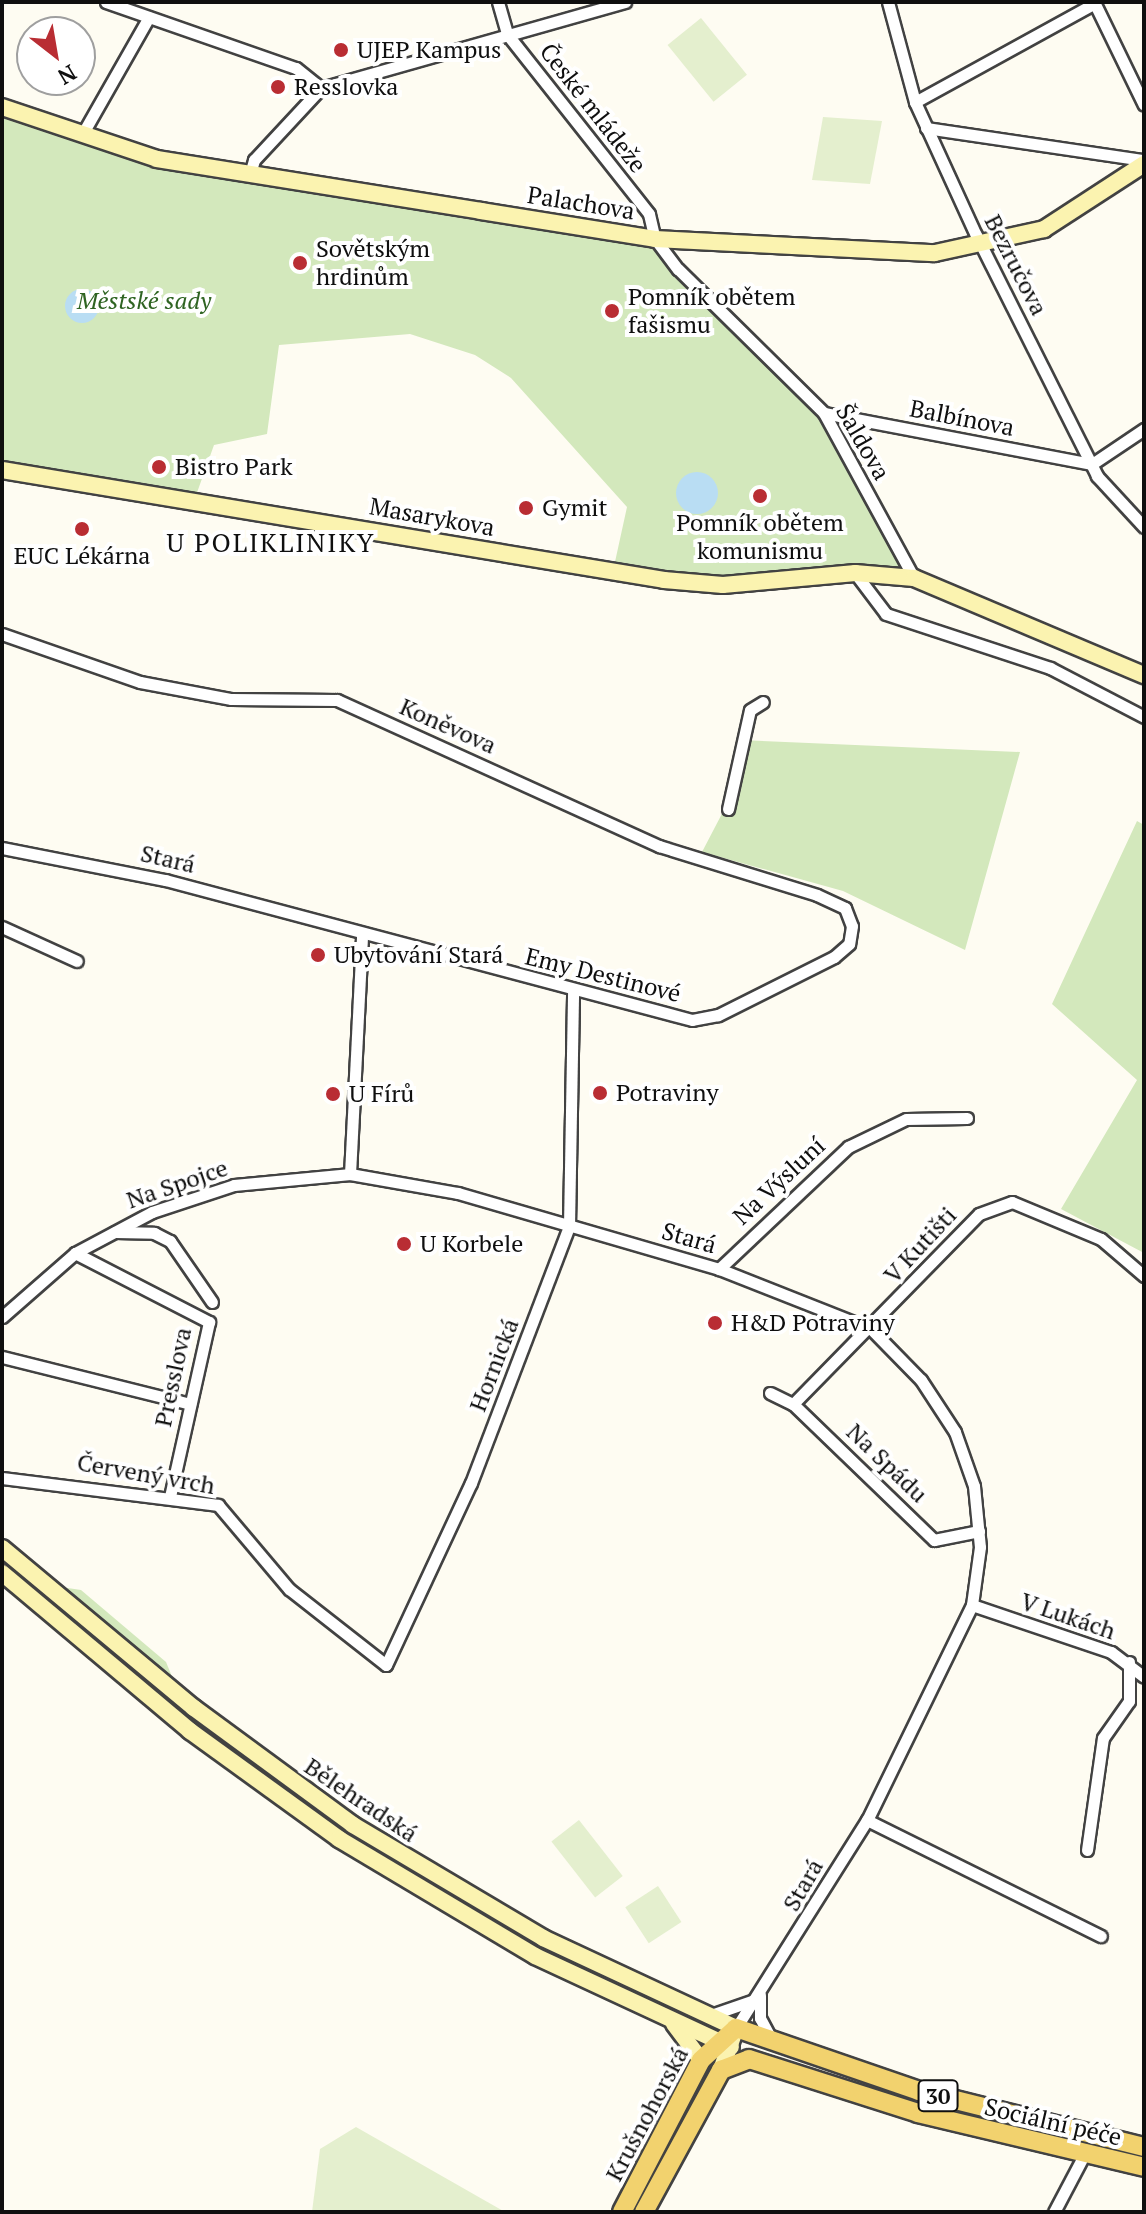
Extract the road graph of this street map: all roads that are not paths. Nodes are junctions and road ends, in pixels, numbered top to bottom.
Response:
1 (106, 2) edge
2 (498, 2) edge
3 (625, 2) edge
4 (888, 2) edge
5 (1095, 3) edge
6 (149, 17) junction
7 (507, 34) junction
8 (321, 88) junction
9 (915, 102) junction
10 (1144, 105) edge
11 (2, 107) edge
12 (926, 128) junction
13 (83, 133) junction
14 (1144, 162) edge
15 (250, 174) junction
16 (655, 239) junction
17 (983, 247) junction
18 (824, 413) junction
19 (1144, 429) edge
20 (1092, 464) junction
21 (2, 470) edge
22 (1144, 527) edge
23 (855, 573) junction
24 (914, 578) junction
25 (2, 634) edge
26 (1144, 675) edge
27 (763, 702) dead end
28 (1144, 717) edge
29 (728, 809) dead end
30 (2, 848) edge
31 (852, 926) joint
32 (2, 927) edge
33 (362, 933) junction
34 (77, 961) dead end
35 (573, 991) junction
36 (967, 1118) dead end
37 (350, 1174) junction
38 (569, 1226) junction
39 (113, 1232) junction
40 (75, 1253) junction
41 (719, 1269) junction
42 (1144, 1276) edge
43 (212, 1302) dead end
44 (2, 1317) edge
45 (871, 1329) junction
46 (2, 1357) edge
47 (770, 1393) dead end
48 (190, 1404) junction
49 (793, 1404) junction
50 (2, 1478) edge
51 (170, 1496) junction
52 (979, 1531) junction
53 (2, 1548) edge
54 (2, 1573) edge
55 (972, 1605) junction
56 (331, 1621) joint
57 (1129, 1662) junction
58 (1144, 1677) edge
59 (867, 1820) junction
60 (1087, 1850) dead end
61 (1101, 1936) dead end
62 (761, 1995) junction
63 (707, 2015) junction
64 (670, 2020) junction
65 (736, 2028) junction
66 (773, 2042) junction
67 (724, 2044) junction
68 (701, 2060) junction
69 (765, 2060) junction
70 (721, 2070) junction
71 (1144, 2147) edge
72 (1083, 2157) junction
73 (1144, 2167) edge
74 (622, 2212) edge
75 (644, 2212) edge
76 (1054, 2212) edge

1 - 6 street
2 - 7 street, České mládeže
3 - 7 street
4 - 9 street, Bezručova
5 - 9 street
5 - 10 street
6 - 8 street
6 - 13 street
7 - 8 street
7 - 16 street, České mládeže
8 - 15 street
9 - 12 street, Bezručova
11 - 13 street, Palachova
12 - 14 street, Palachova
12 - 17 street, Bezručova
13 - 15 street, Palachova
14 - 17 street, Palachova
15 - 16 street, Palachova
16 - 17 street, Palachova
16 - 18 street, Šaldova
17 - 20 street, Bezručova
18 - 20 street, Balbínova
18 - 24 street, Šaldova
19 - 20 street
20 - 22 street, Bezručova
21 - 23 street, Masarykova
23 - 24 street, Masarykova
23 - 28 street
24 - 26 street, Masarykova
25 - 31 street, Koněvova
27 - 29 street
30 - 33 street, Stará
31 - 35 street, Emy Destinové
32 - 34 street
33 - 35 street, Emy Destinové
33 - 37 street
35 - 38 street, Hornická
36 - 41 street, Na Výsluní
37 - 38 street, Stará
37 - 39 street, Na Spojce
38 - 41 street, Stará
38 - 56 street, Hornická
39 - 40 street, Na Spojce
39 - 43 street, Presslova
40 - 44 street, Na Spojce
40 - 48 street, Presslova
41 - 45 street, Stará
42 - 45 street, V Kutišti
45 - 49 street, V Kutišti
45 - 52 street, Stará
46 - 48 street
47 - 49 street, Na Spádu
48 - 51 street, Presslova
49 - 52 street, Na Spádu
50 - 51 street, Červený vrch
51 - 56 street, Červený vrch
52 - 55 street, Stará
53 - 63 street, Bělehradská
54 - 64 street, Bělehradská
55 - 57 street, V Lukách
55 - 59 street, Stará
57 - 58 street, V Lukách
57 - 60 street
59 - 61 street
59 - 62 street, Stará
62 - 63 street
62 - 65 street, Stará
62 - 66 street
63 - 65 street, Bělehradská
64 - 67 street, Bělehradská
64 - 68 street, Bělehradská
65 - 66 main road, Sociální péče / 30
65 - 67 main road
66 - 71 main road, Sociální péče / 30
67 - 68 main road, Krušnohorská
67 - 69 street, Sociální péče / 30
67 - 70 street, Krušnohorská
68 - 74 main road, Krušnohorská
69 - 70 main road
69 - 72 main road, Sociální péče / 30
70 - 75 main road, Krušnohorská
72 - 73 main road, Sociální péče / 30
72 - 76 street

